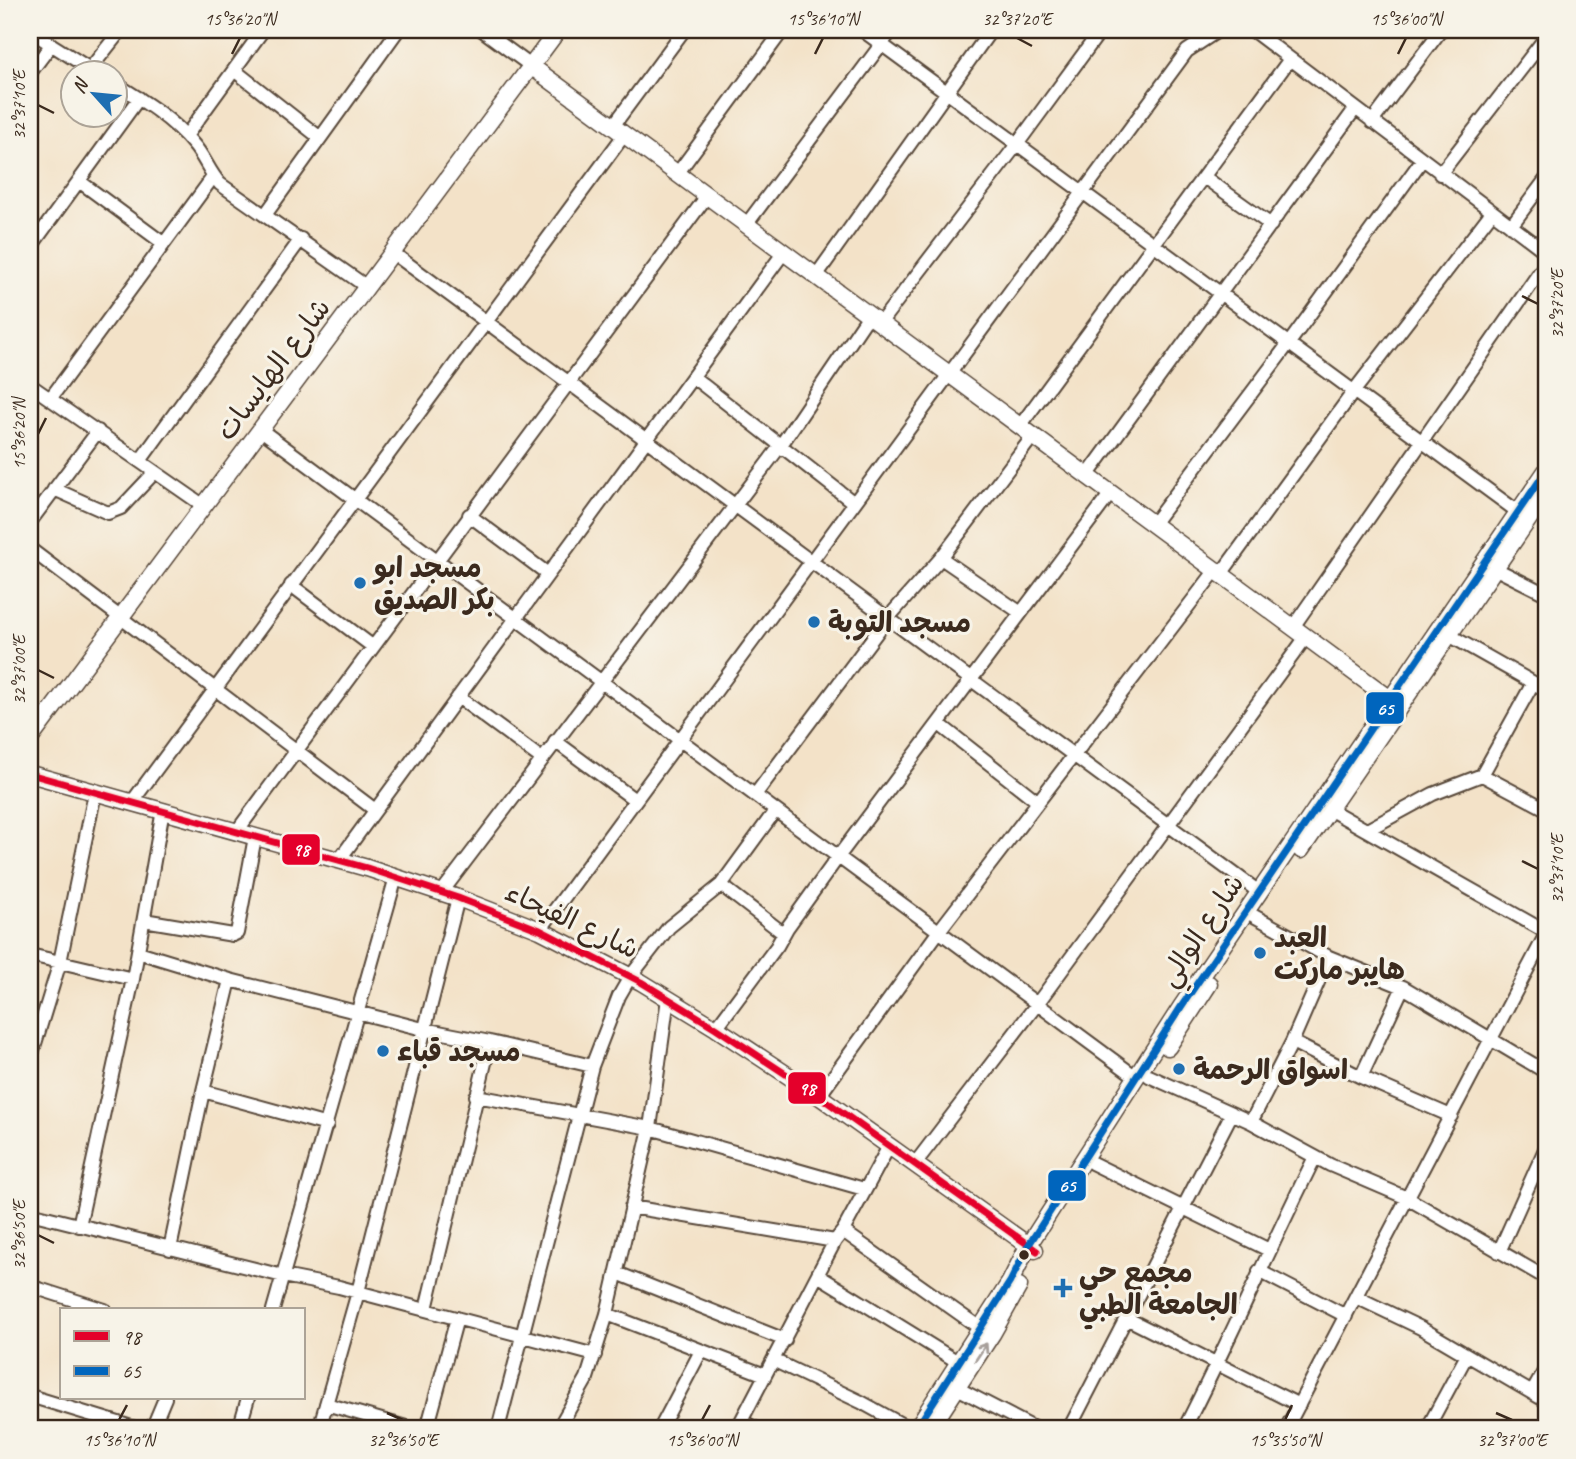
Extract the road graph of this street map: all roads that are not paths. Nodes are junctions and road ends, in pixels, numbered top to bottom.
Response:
1 (121, 30) edge
2 (263, 30) edge
3 (398, 30) edge
4 (482, 30) edge
5 (558, 30) edge
6 (684, 30) edge
7 (783, 30) edge
8 (862, 30) edge
9 (892, 30) edge
10 (991, 30) edge
11 (1101, 30) edge
12 (1219, 30) edge
13 (1252, 30) edge
14 (1441, 30) edge
15 (30, 31) edge
16 (1546, 37) edge
17 (882, 43) junction
18 (51, 44) junction
19 (1290, 59) junction
20 (76, 60) edge
21 (101, 60) edge
22 (531, 66) junction
23 (234, 70) junction
24 (30, 73) edge
25 (948, 91) junction
26 (130, 93) edge
27 (138, 98) junction
28 (1355, 109) junction
29 (1372, 122) junction
30 (619, 131) junction
31 (186, 136) junction
32 (319, 137) junction
33 (1018, 143) junction
34 (1422, 160) junction
35 (677, 174) junction
36 (1440, 174) junction
37 (213, 177) junction
38 (1205, 177) junction
39 (1546, 179) edge
40 (79, 181) junction
41 (1083, 191) junction
42 (707, 196) junction
43 (1492, 212) junction
44 (265, 215) junction
45 (747, 225) junction
46 (1270, 225) junction
47 (1511, 226) junction
48 (302, 239) junction
49 (163, 243) junction
50 (1155, 244) junction
51 (30, 248) edge
52 (784, 252) junction
53 (393, 253) junction
54 (1546, 253) edge
55 (1546, 263) edge
56 (816, 276) junction
57 (367, 287) junction
58 (1222, 293) junction
59 (875, 319) junction
60 (486, 322) junction
61 (1290, 343) junction
62 (950, 374) junction
63 (693, 377) junction
64 (569, 383) junction
65 (30, 385) edge
66 (1354, 391) junction
67 (50, 399) junction
68 (261, 430) junction
69 (98, 431) junction
70 (1026, 431) junction
71 (646, 440) junction
72 (1421, 442) junction
73 (781, 444) junction
74 (140, 461) junction
75 (1546, 471) edge
76 (155, 472) junction
77 (1087, 476) junction
78 (54, 489) junction
79 (1111, 493) junction
80 (1546, 494) edge
81 (354, 499) junction
82 (854, 503) junction
83 (204, 506) junction
84 (735, 506) junction
85 (1518, 512) junction
86 (469, 515) junction
87 (30, 522) edge
88 (1153, 524) junction
89 (30, 549) edge
90 (941, 558) junction
91 (436, 559) junction
92 (811, 562) junction
93 (1494, 568) junction
94 (1218, 572) junction
95 (548, 574) junction
96 (291, 585) junction
97 (1546, 594) edge
98 (1021, 613) junction
99 (122, 618) junction
100 (516, 618) junction
101 (887, 619) junction
102 (1299, 632) junction
103 (1449, 635) junction
104 (372, 646) junction
105 (971, 680) junction
106 (601, 681) junction
107 (1533, 683) junction
108 (216, 688) junction
109 (1546, 690) edge
110 (458, 697) junction
111 (1395, 703) junction
112 (939, 724) junction
113 (30, 740) edge
114 (680, 740) junction
115 (555, 741) junction
116 (295, 749) junction
117 (1073, 755) junction
118 (542, 759) junction
119 (30, 775) edge
120 (1482, 775) junction
121 (95, 793) junction
122 (755, 795) junction
123 (635, 800) junction
124 (1037, 801) junction
125 (132, 802) junction
126 (1329, 809) junction
127 (1546, 809) edge
128 (163, 810) junction
129 (375, 810) junction
130 (775, 811) junction
131 (1167, 825) junction
132 (1367, 830) junction
133 (236, 831) junction
134 (255, 837) junction
135 (838, 857) junction
136 (339, 860) junction
137 (396, 877) junction
138 (721, 885) junction
139 (1259, 892) junction
140 (450, 895) junction
141 (1254, 916) junction
142 (145, 920) junction
143 (540, 930) junction
144 (939, 931) junction
145 (783, 933) junction
146 (1546, 933) edge
147 (138, 952) junction
148 (30, 955) edge
149 (1329, 957) junction
150 (60, 962) junction
151 (630, 976) junction
152 (133, 979) junction
153 (230, 980) junction
154 (1403, 987) junction
155 (668, 998) junction
156 (1037, 1004) junction
157 (360, 1011) junction
158 (716, 1028) junction
159 (423, 1029) junction
160 (1492, 1038) junction
161 (1292, 1041) junction
162 (491, 1042) junction
163 (30, 1060) edge
164 (592, 1066) junction
165 (1546, 1072) edge
166 (1142, 1077) junction
167 (1361, 1077) junction
168 (203, 1091) junction
169 (476, 1096) junction
170 (819, 1097) junction
171 (580, 1113) junction
172 (1231, 1115) junction
173 (1451, 1116) junction
174 (1251, 1122) junction
175 (327, 1125) junction
176 (650, 1128) junction
177 (1546, 1147) edge
178 (888, 1148) junction
179 (1315, 1157) junction
180 (1092, 1163) junction
181 (914, 1165) junction
182 (864, 1189) junction
183 (1407, 1198) junction
184 (631, 1207) junction
185 (1183, 1208) junction
186 (30, 1213) edge
187 (79, 1226) junction
188 (839, 1236) junction
189 (170, 1249) junction
190 (1033, 1249) junction
191 (1269, 1250) junction
192 (1499, 1252) junction
193 (1259, 1271) junction
194 (617, 1272) junction
195 (283, 1276) junction
196 (819, 1276) junction
197 (1546, 1278) edge
198 (30, 1286) edge
199 (358, 1292) junction
200 (1356, 1297) junction
201 (98, 1308) edge
202 (274, 1308) edge
203 (426, 1309) junction
204 (607, 1314) junction
205 (1346, 1316) junction
206 (457, 1318) junction
207 (1126, 1318) junction
208 (980, 1328) junction
209 (523, 1335) junction
210 (785, 1340) junction
211 (701, 1350) junction
212 (595, 1355) junction
213 (1467, 1355) junction
214 (773, 1360) junction
215 (958, 1362) junction
216 (1218, 1364) junction
217 (1546, 1368) edge
218 (765, 1376) junction
219 (957, 1388) junction
220 (1532, 1393) junction
221 (30, 1396) edge
222 (165, 1400) edge
223 (247, 1400) edge
224 (1546, 1401) edge
225 (326, 1404) junction
226 (1299, 1405) junction
227 (739, 1425) edge
228 (138, 1429) edge
229 (152, 1429) edge
230 (239, 1429) edge
231 (319, 1429) edge
232 (413, 1429) edge
233 (427, 1429) edge
234 (498, 1429) edge
235 (558, 1429) edge
236 (660, 1429) edge
237 (757, 1429) edge
238 (910, 1429) edge
239 (916, 1429) edge
240 (930, 1429) edge
241 (1036, 1429) edge
242 (1069, 1429) edge
243 (1184, 1429) edge
244 (1286, 1429) edge
245 (1427, 1429) edge

1 - 21 street
2 - 23 street
3 - 32 street
4 - 22 street
5 - 22 street, شارع الهايسات
6 - 30 street
7 - 35 street
8 - 17 street
9 - 17 street
10 - 25 street
11 - 33 street
12 - 41 street
13 - 19 street
14 - 29 street
15 - 18 street
16 - 36 street
17 - 25 street
17 - 45 street
18 - 20 street
18 - 24 street
19 - 28 street
19 - 38 street
22 - 30 street
22 - 53 street, شارع الهايسات
23 - 31 street
23 - 32 street
25 - 33 street
25 - 56 street
26 - 27 street
27 - 31 street
27 - 40 street
28 - 29 street
28 - 46 street
29 - 34 street
30 - 35 street
30 - 60 street
31 - 37 street
32 - 44 street
33 - 41 street
33 - 59 street
34 - 36 street
34 - 61 street
35 - 42 street
36 - 43 street
37 - 44 street
37 - 49 street
38 - 46 street
38 - 50 street
39 - 47 street
40 - 49 street
40 - 51 street
41 - 50 street
41 - 62 street
42 - 45 street
42 - 64 street
43 - 47 street
43 - 66 street
44 - 48 street
45 - 52 street
46 - 58 street
47 - 54 street
48 - 57 street
48 - 74 street
49 - 67 street
50 - 58 street
50 - 70 street
52 - 56 street
52 - 63 street
53 - 57 street, شارع الهايسات
53 - 60 street
55 - 72 street
56 - 59 street
57 - 68 street, شارع الهايسات
58 - 61 street
58 - 77 street
59 - 62 street
59 - 73 street
60 - 64 street
60 - 81 street
61 - 66 street
61 - 88 street
62 - 70 street
62 - 82 street
63 - 71 street
63 - 73 street
64 - 71 street
64 - 86 street
65 - 67 street
66 - 72 street
66 - 94 street
67 - 69 street
68 - 81 street
68 - 83 street, شارع الهايسات
69 - 74 street
69 - 78 street
70 - 77 street
70 - 90 street
71 - 84 street
71 - 95 street
72 - 85 street
72 - 102 street
73 - 82 street
73 - 84 street
74 - 76 street
75 - 85 street, شارع الوالي
76 - 78 street
76 - 83 street
77 - 79 street
78 - 87 street
79 - 88 street
79 - 98 street
80 - 93 street, شارع الوالي
81 - 91 street
81 - 96 street
82 - 92 street
83 - 99 street, شارع الهايسات
84 - 92 street
84 - 106 street
85 - 111 street, شارع الوالي
86 - 91 street
86 - 95 street
88 - 94 street
89 - 99 street
90 - 98 street
90 - 101 street
91 - 100 street
91 - 104 street
92 - 101 street
92 - 114 street
93 - 97 street
93 - 103 street, شارع الوالي
94 - 102 street
94 - 117 street
95 - 100 street
96 - 104 street
96 - 108 street
98 - 105 street
99 - 108 street
99 - 113 street, شارع الهايسات
100 - 106 street
100 - 110 street
101 - 105 street
101 - 122 street
102 - 111 street
102 - 131 street
103 - 107 street
103 - 111 street, شارع الوالي
104 - 116 street
105 - 112 street
105 - 117 street
106 - 114 street
106 - 115 street
107 - 109 street
107 - 120 street
108 - 116 street
108 - 125 street
110 - 118 street
110 - 129 street
111 - 126 street, شارع الوالي
111 - 139 street, شارع الوالي
112 - 124 street
112 - 135 street
114 - 122 street
114 - 123 street
115 - 118 street
115 - 123 street
116 - 129 street
116 - 133 street
117 - 124 street
117 - 131 street
118 - 140 street
119 - 121 street, شارع الفيحاء
120 - 127 street
120 - 132 street
121 - 125 street, شارع الفيحاء
121 - 150 street
122 - 130 street
123 - 143 street
124 - 144 street
125 - 128 street, شارع الفيحاء
126 - 132 street
126 - 141 street, شارع الوالي
128 - 133 street, شارع الفيحاء
128 - 142 street
129 - 136 street
130 - 135 street
130 - 138 street
131 - 139 street
131 - 156 street
132 - 146 street
133 - 134 street, شارع الفيحاء
134 - 136 street, شارع الفيحاء
134 - 142 street
135 - 144 street
135 - 145 street
136 - 137 street, شارع الفيحاء
137 - 140 street, شارع الفيحاء
137 - 157 street
138 - 145 street
138 - 151 street
139 - 166 street, شارع الوالي
140 - 143 street, شارع الفيحاء
140 - 159 street
141 - 149 street
141 - 166 street, شارع الوالي
142 - 147 street
143 - 151 street, شارع الفيحاء
144 - 156 street
144 - 170 street
145 - 158 street
146 - 160 street
147 - 152 street
147 - 153 street
148 - 150 street
149 - 154 street
149 - 161 street
150 - 152 street
150 - 163 street
151 - 155 street, شارع الفيحاء
151 - 164 street
152 - 187 street
153 - 157 street
153 - 168 street
154 - 160 street
154 - 167 street
155 - 158 street, شارع الفيحاء
155 - 176 street
156 - 166 street
156 - 181 street
157 - 159 street
157 - 175 street
158 - 170 street, شارع الفيحاء
159 - 162 street
159 - 199 street
160 - 165 street
160 - 173 street
161 - 167 street
161 - 174 street
162 - 164 street
162 - 169 street
164 - 171 street
166 - 172 street
166 - 180 street, شارع الوالي
166 - 190 street, شارع الوالي
167 - 173 street
168 - 175 street
168 - 189 street
169 - 171 street
169 - 203 street
170 - 178 street, شارع الفيحاء
171 - 176 street
171 - 209 street
172 - 174 street
172 - 185 street
173 - 183 street
174 - 179 street
175 - 195 street
176 - 182 street
176 - 184 street
177 - 192 street
178 - 181 street, شارع الفيحاء
178 - 182 street
179 - 183 street
179 - 191 street
180 - 185 street
180 - 190 street, شارع الوالي
181 - 190 street, شارع الفيحاء
182 - 188 street
183 - 192 street
183 - 200 street
184 - 188 street
184 - 194 street
185 - 191 street
185 - 207 street
186 - 187 street
187 - 189 street
188 - 196 street
188 - 208 street
189 - 195 street
190 - 208 street, شارع الوالي
219 -> 190 street, شارع الوالي
191 - 193 street
192 - 197 street
193 - 205 street
193 - 216 street
194 - 204 street
194 - 210 street
195 - 199 street
195 - 202 street
196 - 210 street
196 - 215 street
198 - 201 street
199 - 203 street
199 - 225 street
200 - 205 street
200 - 213 street
203 - 206 street
204 - 211 street
204 - 212 street
205 - 226 street
206 - 209 street
206 - 233 street
207 - 216 street
207 - 242 street
208 - 215 street, شارع الوالي
209 - 212 street
209 - 234 street
210 - 214 street
211 - 218 street
211 - 236 street
212 - 235 street
213 - 220 street
213 - 245 street
214 - 218 street
214 - 238 street
215 - 239 street, شارع الوالي
216 - 226 street
216 - 243 street
217 - 220 street
218 - 227 street
219 - 240 street, شارع الوالي
219 - 241 street
220 - 224 street
221 - 228 street
222 - 229 street
223 - 230 street
225 - 231 street
225 - 232 street
226 - 244 street
227 - 237 street

